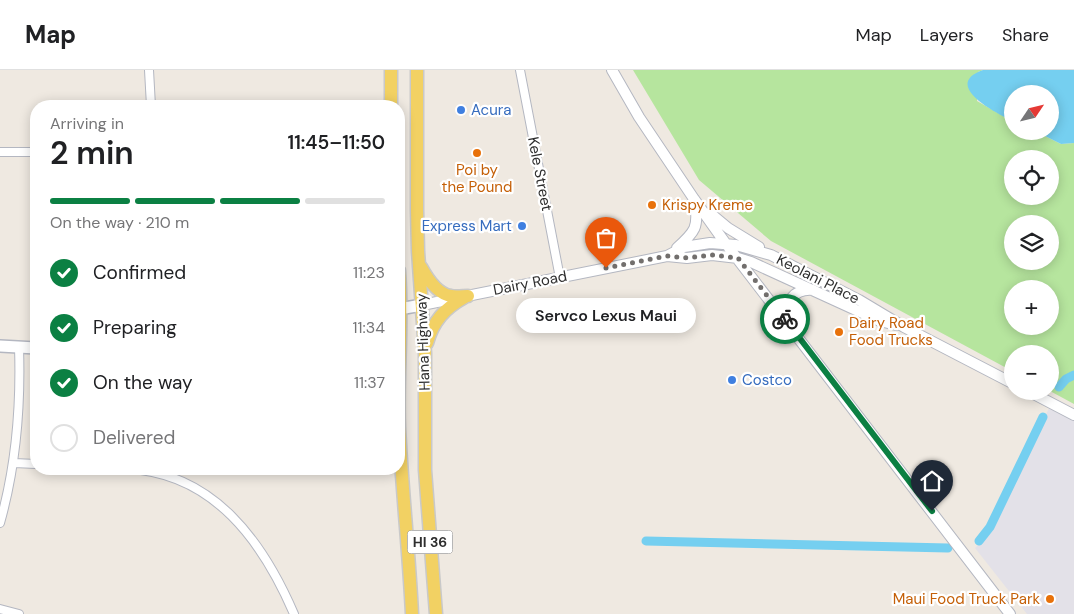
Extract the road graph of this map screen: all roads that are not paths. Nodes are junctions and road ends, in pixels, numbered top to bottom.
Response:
1 (149, 70) edge
2 (391, 70) edge
3 (417, 70) edge
4 (520, 70) edge
5 (612, 70) edge
6 (151, 100) edge
7 (391, 100) edge
8 (0, 152) edge
9 (30, 152) edge
10 (694, 200) junction
11 (726, 244) junction
12 (418, 251) junction
13 (771, 254) junction
14 (667, 256) junction
15 (738, 258) junction
16 (748, 265) junction
17 (560, 278) junction
18 (816, 290) junction
19 (839, 290) junction
20 (468, 296) junction
21 (422, 305) junction
22 (405, 308) edge
23 (789, 325) junction
24 (904, 327) junction
25 (0, 346) edge
26 (19, 347) junction
27 (30, 348) edge
28 (425, 353) junction
29 (1004, 379) edge
30 (1045, 400) edge
31 (1074, 415) edge
32 (14, 463) junction
33 (30, 464) edge
34 (163, 475) edge
35 (403, 475) edge
36 (0, 523) edge
37 (411, 586) junction
38 (0, 609) edge
39 (19, 614) edge
40 (294, 614) edge
41 (408, 614) edge
42 (412, 614) edge
43 (436, 614) edge
44 (1010, 614) edge

1 - 6 street
2 - 7 main road
3 - 12 main road, Hana Highway / HI 36
4 - 17 street, Kele Street
5 - 10 street
8 - 9 street
10 - 11 street
10 - 13 street
10 - 14 street
11 - 13 street, Keolani Place
11 - 14 street, Dairy Road
11 - 15 street
12 - 20 main road
12 - 21 main road, Hana Highway / HI 36
13 - 19 street, Keolani Place
14 - 15 street, Dairy Road
14 - 17 street, Dairy Road
15 - 16 street
16 - 18 street, Keolani Place
16 - 19 street
16 - 23 street
17 - 20 street, Dairy Road
18 - 23 street
18 - 24 street, Keolani Place
19 - 24 street, Keolani Place
20 - 21 street, Dairy Road
20 - 28 main road
21 - 22 main road
21 - 28 main road, Hana Highway / HI 36
23 - 44 street
24 - 29 street, Keolani Place
25 - 26 main road
26 - 27 main road
26 - 32 street
28 - 43 main road, Hana Highway / HI 36
30 - 31 street
32 - 33 street
32 - 36 street
34 - 40 street
35 - 37 main road, Hana Highway / HI 36
37 - 41 main road
37 - 42 main road, Hana Highway / HI 36
38 - 39 street

